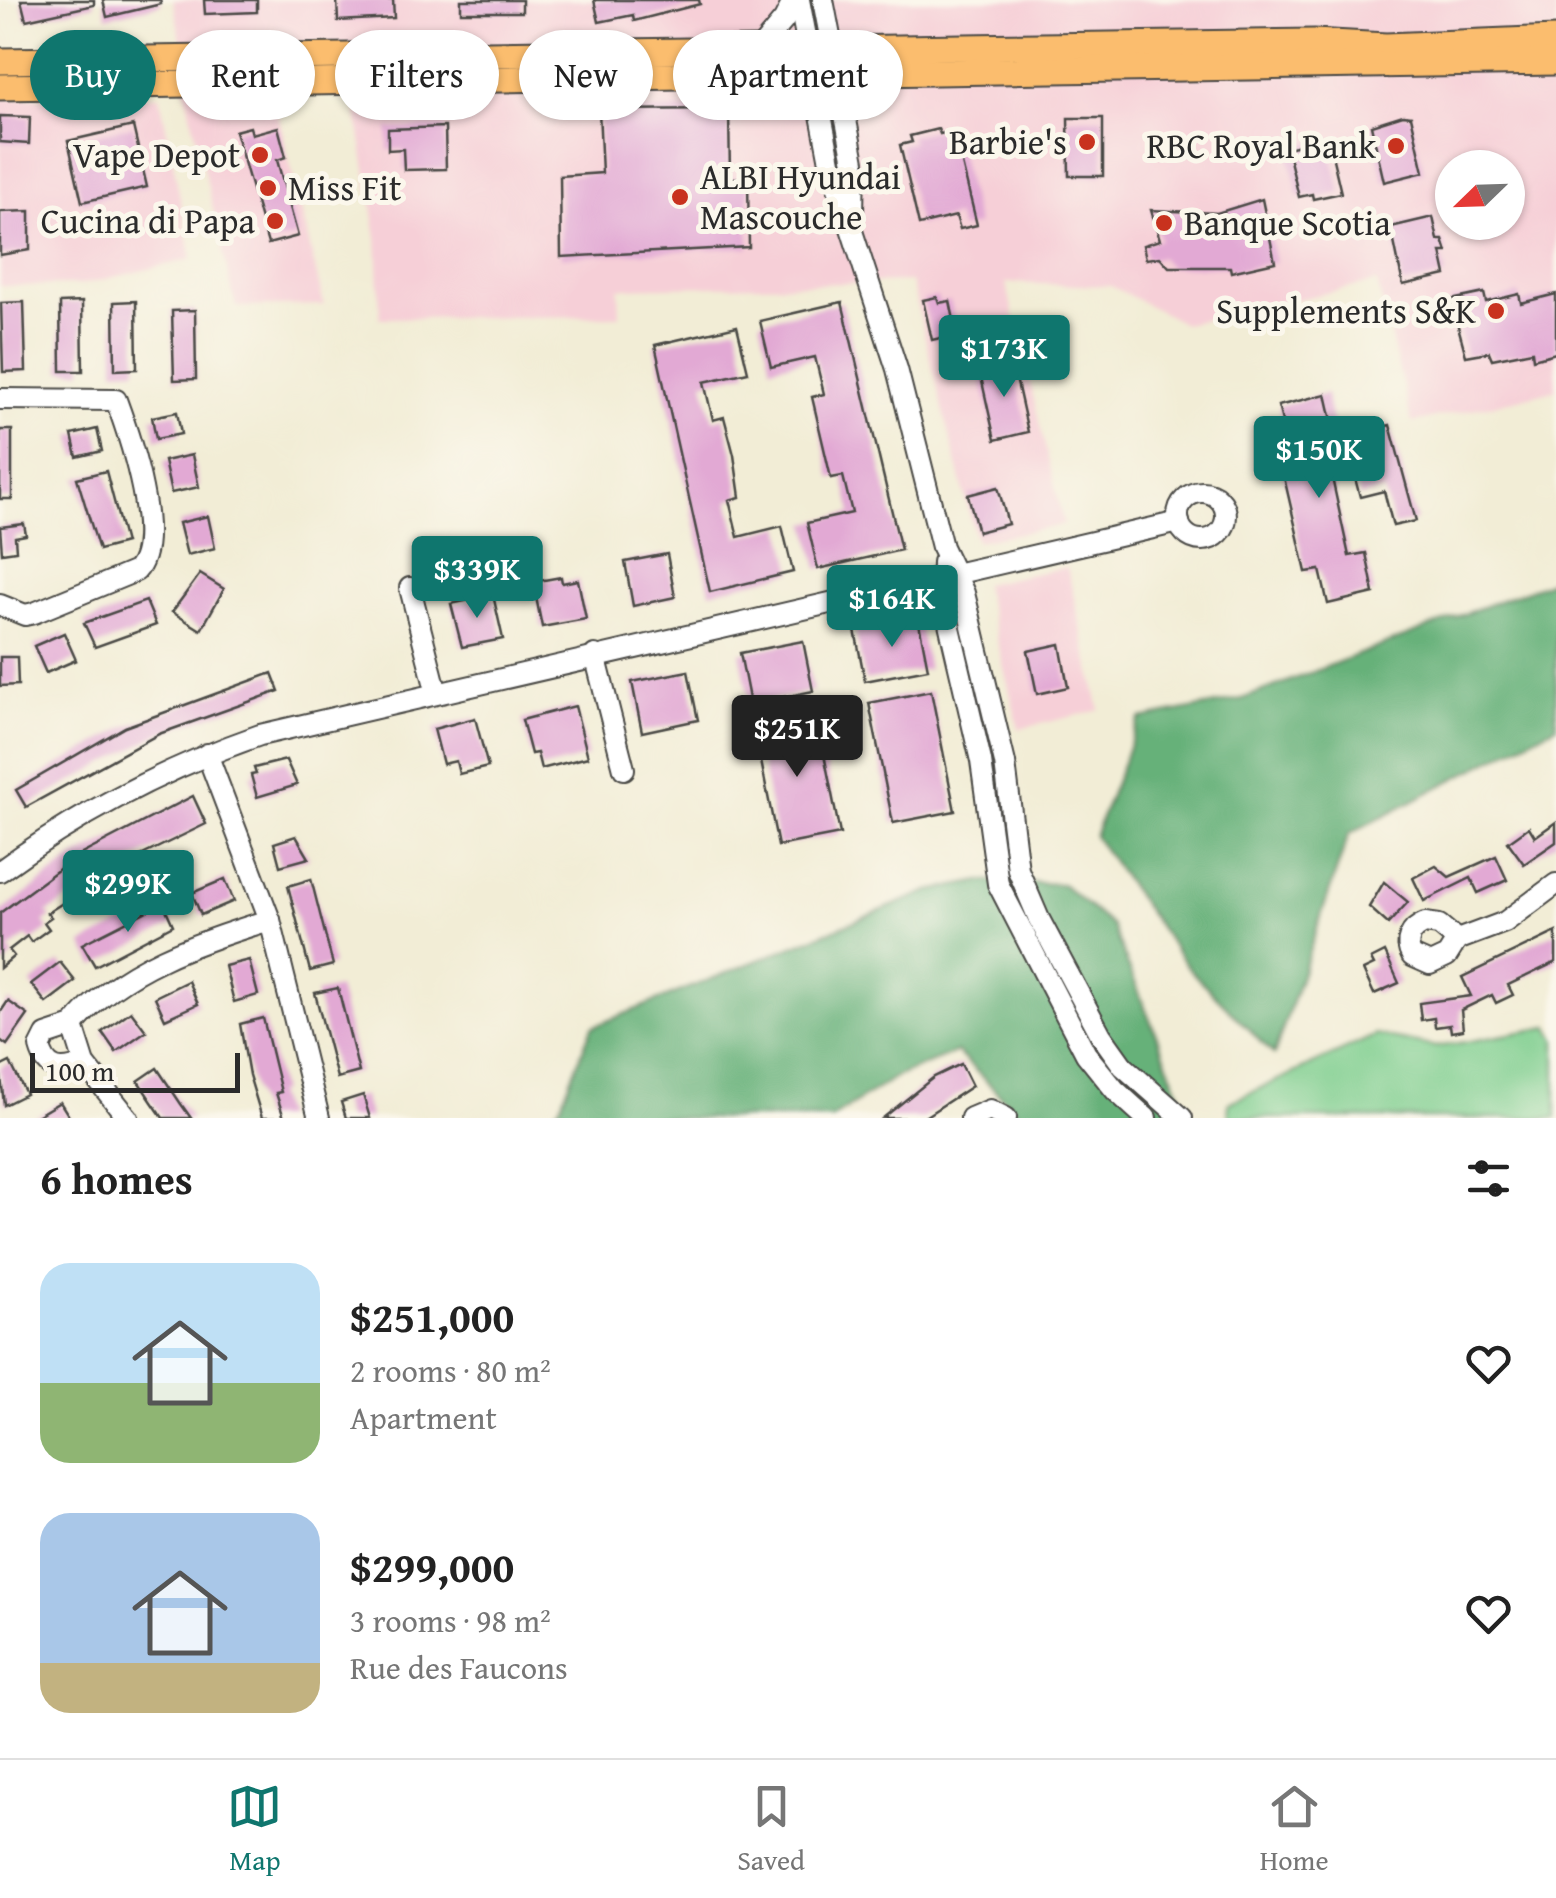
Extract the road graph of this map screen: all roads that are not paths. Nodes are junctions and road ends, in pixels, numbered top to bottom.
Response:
1 (796, 0) edge
2 (824, 0) edge
3 (776, 30) edge
4 (809, 30) edge
5 (824, 30) edge
6 (1556, 39) edge
7 (673, 52) edge
8 (903, 59) edge
9 (0, 60) edge
10 (903, 62) edge
11 (1556, 62) edge
12 (673, 67) edge
13 (0, 87) edge
14 (841, 120) edge
15 (0, 399) edge
16 (1178, 522) dead end
17 (948, 573) junction
18 (410, 588) dead end
19 (0, 604) edge
20 (595, 655) junction
21 (436, 690) junction
22 (207, 754) junction
23 (624, 769) dead end
24 (0, 872) edge
25 (1556, 884) edge
26 (270, 920) junction
27 (1457, 940) dead end
28 (73, 1026) junction
29 (85, 1064) junction
30 (128, 1118) edge
31 (319, 1118) edge
32 (971, 1118) edge
33 (1006, 1118) edge
34 (1146, 1118) edge
35 (1182, 1118) edge

1 - 3 street
1 - 4 street
2 - 5 street
6 - 8 main road
7 - 9 main road
10 - 11 main road
12 - 13 main road
14 - 17 street
15 - 19 street
16 - 17 street
17 - 20 street
17 - 34 street
17 - 35 street
18 - 21 street
20 - 21 street
20 - 23 street
21 - 22 street
22 - 24 street
22 - 26 street
25 - 27 street
26 - 28 street
26 - 31 street
28 - 29 street
28 - 29 street
29 - 30 street
32 - 33 street

